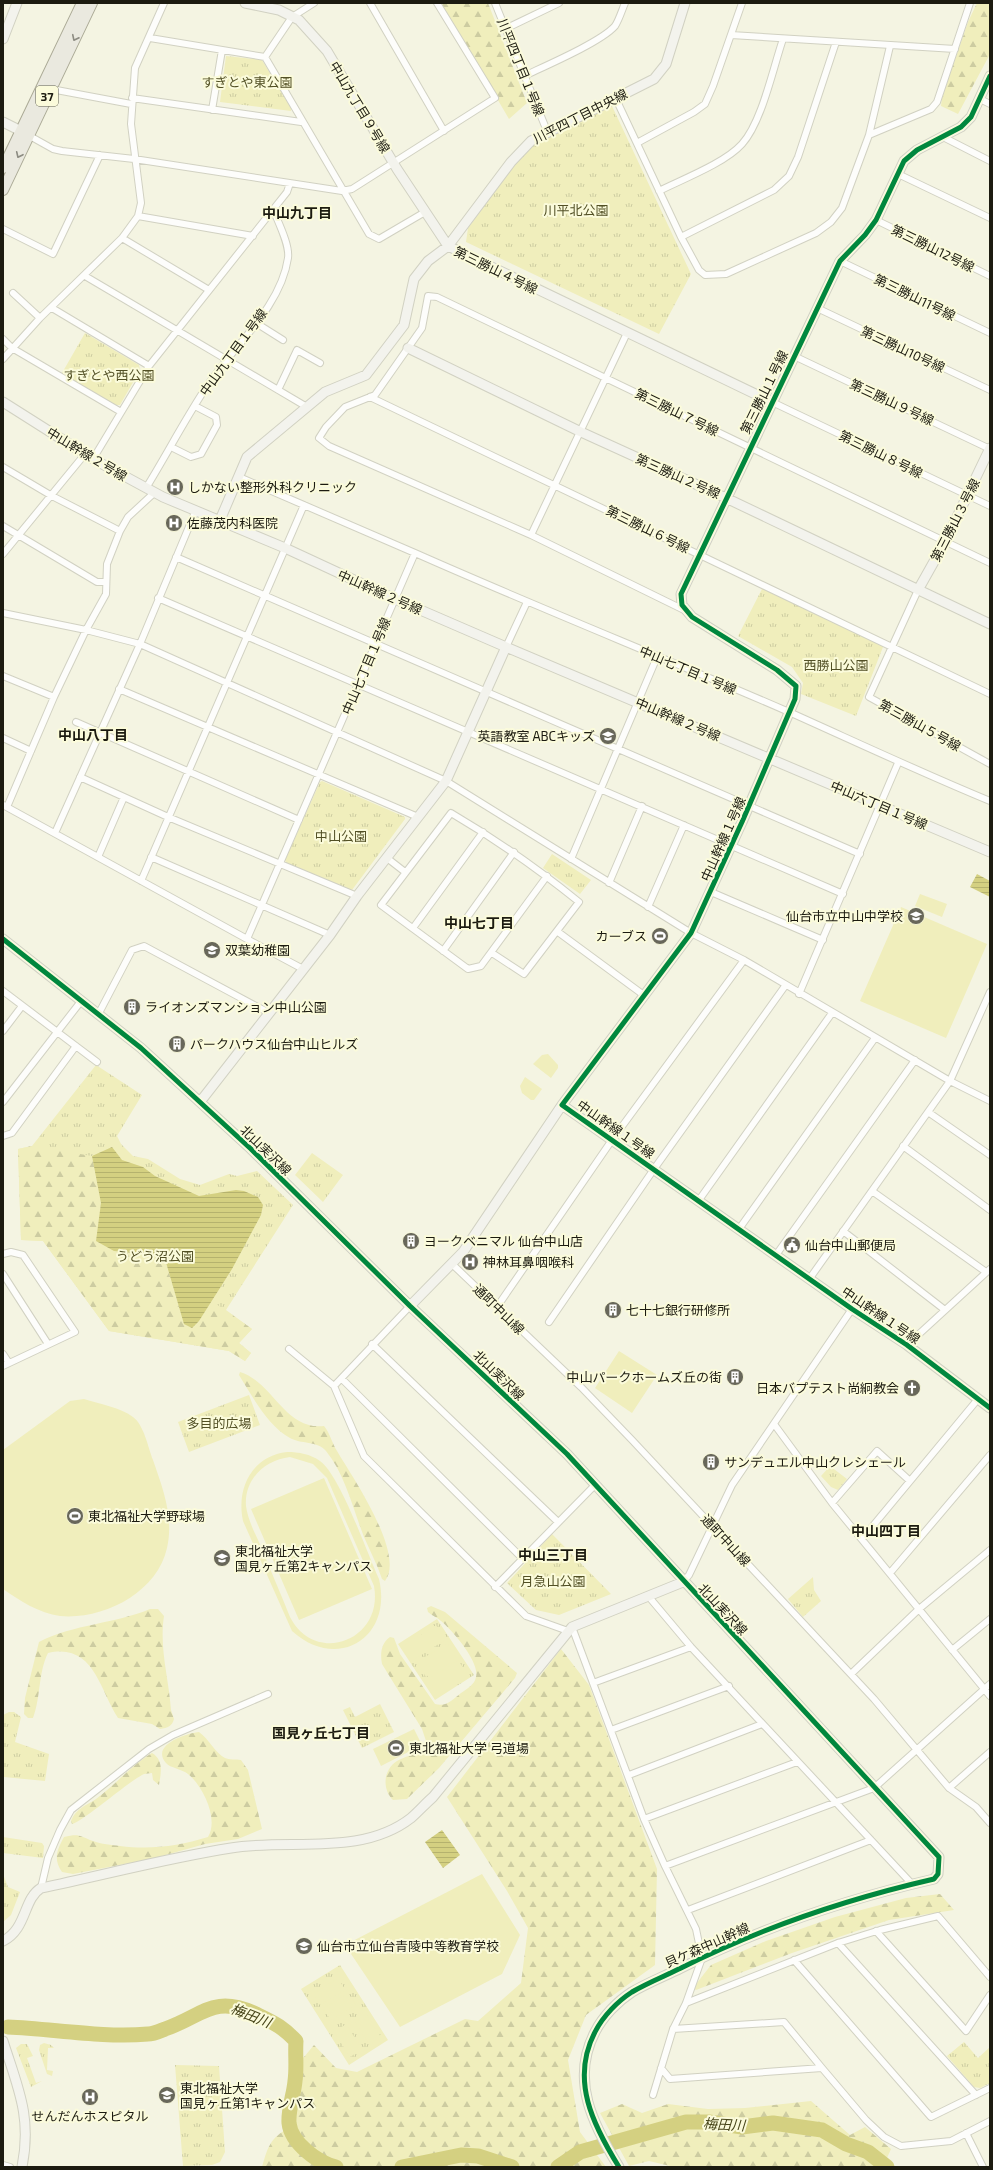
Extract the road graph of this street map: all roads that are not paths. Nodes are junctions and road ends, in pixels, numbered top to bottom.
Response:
1 (18, 3) edge
2 (82, 3) edge
3 (92, 3) edge
4 (164, 3) edge
5 (245, 3) edge
6 (314, 3) edge
7 (370, 3) edge
8 (437, 3) edge
9 (494, 3) edge
10 (559, 3) edge
11 (625, 3) edge
12 (685, 3) edge
13 (742, 3) edge
14 (970, 3) edge
15 (292, 17) junction
16 (505, 29) junction
17 (731, 35) junction
18 (150, 38) junction
19 (3, 39) edge
20 (783, 39) junction
21 (836, 42) junction
22 (890, 46) junction
23 (955, 48) junction
24 (222, 50) junction
25 (265, 57) junction
26 (524, 76) junction
27 (990, 76) edge
28 (50, 89) junction
29 (616, 99) junction
30 (980, 99) junction
31 (131, 101) junction
32 (990, 104) edge
33 (212, 110) junction
34 (3, 122) edge
35 (301, 122) junction
36 (444, 131) junction
37 (547, 131) junction
38 (25, 133) junction
39 (869, 135) junction
40 (943, 137) junction
41 (637, 143) junction
42 (100, 155) junction
43 (134, 159) junction
44 (990, 161) edge
45 (393, 163) junction
46 (3, 168) edge
47 (898, 174) junction
48 (290, 183) junction
49 (3, 190) edge
50 (342, 191) junction
51 (659, 192) junction
52 (273, 209) junction
53 (425, 212) junction
54 (138, 216) junction
55 (990, 218) edge
56 (876, 220) junction
57 (3, 229) edge
58 (252, 236) junction
59 (681, 237) junction
60 (122, 238) junction
61 (448, 246) junction
62 (840, 261) junction
63 (85, 276) junction
64 (990, 276) edge
65 (209, 290) junction
66 (13, 293) dead end
67 (52, 308) junction
68 (817, 308) junction
69 (40, 318) junction
70 (256, 323) junction
71 (176, 331) junction
72 (627, 333) junction
73 (990, 333) edge
74 (3, 339) edge
75 (283, 340) dead end
76 (12, 348) junction
77 (408, 348) junction
78 (794, 356) junction
79 (3, 359) edge
80 (227, 360) junction
81 (320, 363) dead end
82 (149, 366) junction
83 (606, 378) junction
84 (278, 390) junction
85 (990, 390) edge
86 (370, 397) junction
87 (3, 402) edge
88 (772, 402) junction
89 (195, 406) junction
90 (307, 407) junction
91 (121, 412) junction
92 (581, 432) junction
93 (171, 447) junction
94 (749, 448) junction
95 (990, 448) edge
96 (89, 456) junction
97 (3, 467) edge
98 (240, 477) junction
99 (556, 486) junction
100 (150, 491) junction
101 (52, 496) junction
102 (967, 496) junction
103 (726, 498) junction
104 (304, 505) junction
105 (990, 506) edge
106 (196, 510) junction
107 (220, 520) junction
108 (3, 526) edge
109 (120, 531) junction
110 (19, 535) junction
111 (532, 535) junction
112 (945, 542) junction
113 (286, 548) junction
114 (415, 553) junction
115 (3, 554) edge
116 (700, 555) junction
117 (176, 557) junction
118 (990, 563) edge
119 (106, 582) junction
120 (918, 590) junction
121 (265, 595) junction
122 (158, 598) junction
123 (395, 599) junction
124 (526, 602) junction
125 (687, 611) junction
126 (3, 613) edge
127 (990, 624) edge
128 (86, 630) junction
129 (246, 637) junction
130 (376, 642) junction
131 (140, 644) junction
132 (891, 646) junction
133 (506, 648) junction
134 (657, 657) junction
135 (3, 676) edge
136 (226, 684) junction
137 (358, 684) junction
138 (119, 689) junction
139 (486, 691) junction
140 (990, 694) edge
141 (54, 697) junction
142 (638, 702) junction
143 (788, 712) junction
144 (76, 722) dead end
145 (207, 726) junction
146 (468, 731) junction
147 (100, 733) junction
148 (337, 733) junction
149 (3, 738) edge
150 (617, 748) junction
151 (31, 751) junction
152 (769, 757) junction
153 (898, 763) junction
154 (990, 764) edge
155 (188, 772) junction
156 (319, 776) junction
157 (80, 777) junction
158 (446, 781) junction
159 (600, 788) junction
160 (124, 797) junction
161 (990, 802) edge
162 (750, 805) junction
163 (5, 806) edge
164 (642, 806) junction
165 (881, 806) junction
166 (168, 817) junction
167 (418, 817) junction
168 (299, 820) junction
169 (684, 825) junction
170 (483, 832) junction
171 (55, 833) junction
172 (731, 845) junction
173 (514, 852) junction
174 (990, 852) edge
175 (860, 854) junction
176 (98, 857) junction
177 (151, 857) junction
178 (387, 858) junction
179 (571, 859) junction
180 (280, 864) junction
181 (405, 872) junction
182 (547, 876) junction
183 (141, 881) junction
184 (609, 883) junction
185 (711, 892) junction
186 (842, 894) junction
187 (357, 896) junction
188 (262, 905) junction
189 (648, 907) junction
190 (413, 928) junction
191 (558, 932) junction
192 (691, 933) junction
193 (330, 935) junction
194 (3, 939) edge
195 (248, 939) junction
196 (823, 940) junction
197 (443, 951) junction
198 (492, 953) junction
199 (744, 960) junction
200 (303, 969) junction
201 (785, 986) junction
202 (3, 991) edge
203 (990, 992) edge
204 (799, 994) junction
205 (645, 996) junction
206 (82, 1000) junction
207 (22, 1006) junction
208 (99, 1013) junction
209 (269, 1013) junction
210 (832, 1013) junction
211 (3, 1031) edge
212 (56, 1032) junction
213 (875, 1038) junction
214 (76, 1046) junction
215 (915, 1060) junction
216 (97, 1062) dead end
217 (950, 1081) junction
218 (990, 1100) edge
219 (3, 1102) edge
220 (200, 1102) junction
221 (562, 1106) junction
222 (928, 1112) junction
223 (3, 1136) edge
224 (612, 1140) junction
225 (903, 1146) junction
226 (990, 1155) edge
227 (654, 1169) junction
228 (872, 1191) junction
229 (699, 1200) junction
230 (990, 1210) edge
231 (739, 1229) junction
232 (843, 1232) junction
233 (3, 1254) edge
234 (776, 1255) junction
235 (452, 1264) junction
236 (988, 1271) edge
237 (3, 1274) edge
238 (810, 1278) junction
239 (410, 1306) junction
240 (497, 1307) junction
241 (852, 1309) junction
242 (945, 1310) junction
243 (549, 1322) dead end
244 (48, 1344) junction
245 (372, 1344) junction
246 (907, 1345) junction
247 (289, 1349) dead end
248 (3, 1354) edge
249 (6, 1365) edge
250 (342, 1379) junction
251 (334, 1386) junction
252 (978, 1399) junction
253 (990, 1408) edge
254 (774, 1424) junction
255 (990, 1455) edge
256 (910, 1481) junction
257 (595, 1484) junction
258 (832, 1503) junction
259 (558, 1522) junction
260 (714, 1526) junction
261 (862, 1539) junction
262 (990, 1550) edge
263 (522, 1558) junction
264 (890, 1573) junction
265 (683, 1582) junction
266 (495, 1587) junction
267 (649, 1597) junction
268 (919, 1609) junction
269 (990, 1619) edge
270 (570, 1629) junction
271 (691, 1647) junction
272 (952, 1650) junction
273 (851, 1674) junction
274 (593, 1683) junction
275 (990, 1684) edge
276 (729, 1686) junction
277 (984, 1689) junction
278 (268, 1694) dead end
279 (990, 1696) edge
280 (762, 1724) junction
281 (611, 1730) junction
282 (917, 1749) junction
283 (990, 1752) edge
284 (797, 1762) junction
285 (629, 1775) junction
286 (874, 1788) junction
287 (949, 1788) junction
288 (834, 1802) junction
289 (644, 1818) junction
290 (990, 1823) edge
291 (871, 1840) junction
292 (939, 1865) joint
293 (665, 1866) junction
294 (912, 1884) junction
295 (41, 1888) junction
296 (688, 1910) junction
297 (876, 1932) junction
298 (3, 1941) edge
299 (838, 1943) junction
300 (702, 1958) junction
301 (794, 1960) junction
302 (990, 1977) edge
303 (990, 1995) edge
304 (686, 2004) junction
305 (673, 2029) junction
306 (3, 2041) edge
307 (661, 2068) junction
308 (822, 2068) junction
309 (990, 2088) edge
310 (653, 2095) dead end
311 (976, 2095) junction
312 (990, 2121) edge
313 (966, 2133) junction
314 (617, 2163) edge
315 (3, 2165) edge
316 (10, 2167) edge
317 (22, 2167) edge
318 (983, 2167) edge

1 - 19 street
2 - 38 main road, 37
3 -> 28 main road, 37
4 - 18 street
5 - 15 street, 中山九丁目９号線
6 - 15 street
7 - 36 street
8 - 36 street
9 - 16 street, 川平四丁目１号線
10 - 16 street
11 - 26 street
12 - 29 street, 川平四丁目中央線
13 - 17 street
14 - 23 street
15 - 25 street
15 - 45 street, 中山九丁目９号線
16 - 26 street, 川平四丁目１号線
17 - 20 street
17 - 41 street
18 - 24 street
18 - 31 street
20 - 21 street
20 - 51 street
21 - 22 street
21 - 59 street
22 - 23 street
22 - 39 street
23 - 39 street
24 - 25 street
24 - 33 street
25 - 35 street
26 - 37 street, 川平四丁目１号線
27 - 30 street, 第三勝山１号線
28 - 31 street
28 - 38 main road, 37
29 - 37 street, 川平四丁目中央線
29 - 41 street
30 - 32 street
30 - 40 street, 第三勝山１号線
31 - 33 street
31 - 43 street
33 - 35 street
34 - 38 street
35 - 50 street
36 - 45 street
37 - 61 street, 川平四丁目中央線
38 - 42 street
38 - 46 main road, 37
38 -> 49 main road, 37
39 - 59 street
40 - 44 street
40 - 47 street, 第三勝山１号線
41 - 51 street
42 - 43 street
42 - 57 street
43 - 48 street
43 - 54 street
45 - 50 street
45 - 53 street, 中山九丁目９号線
47 - 55 street
47 - 56 street, 第三勝山１号線
48 - 50 street
48 - 52 street
50 - 53 street
51 - 59 street
52 - 58 street
52 - 70 street, 中山九丁目１号線
53 - 61 street, 中山九丁目９号線
54 - 58 street
54 - 60 street
56 - 62 street, 第三勝山１号線
56 - 64 street, 第三勝山12号線
58 - 65 street
60 - 63 street
60 - 65 street
61 - 72 street, 第三勝山４号線
61 - 90 street, 第三勝山４号線
62 - 68 street, 第三勝山１号線
62 - 73 street, 第三勝山11号線
63 - 67 street
63 - 71 street
65 - 71 street
66 - 69 street
67 - 69 street
67 - 82 street
68 - 78 street, 第三勝山１号線
68 - 85 street, 第三勝山10号線
69 - 76 street
70 - 75 street
70 - 80 street, 中山九丁目１号線
71 - 80 street
71 - 82 street
72 - 83 street
72 - 88 street, 第三勝山４号線
74 - 76 street
76 - 79 street
76 - 91 street
77 - 83 street, 第三勝山７号線
77 - 86 street
77 - 92 street, 第三勝山２号線
78 - 88 street, 第三勝山１号線
78 - 95 street, 第三勝山９号線
80 - 84 street
80 - 89 street, 中山九丁目１号線
81 - 84 street
82 - 91 street
83 - 92 street
83 - 94 street, 第三勝山７号線
84 - 90 street
86 - 99 street, 第三勝山６号線
86 - 111 street
87 - 96 street, 中山幹線２号線
88 - 94 street, 第三勝山１号線
88 - 102 street, 第三勝山８号線
89 - 93 street, 中山九丁目１号線
89 - 93 street
90 - 98 street, 第三勝山４号線
91 - 96 street
92 - 99 street
92 - 103 street, 第三勝山２号線
93 - 100 street, 中山九丁目１号線
94 - 103 street, 第三勝山１号線
94 - 112 street, 第三勝山７号線
95 - 102 street, 第三勝山３号線
96 - 100 street, 中山幹線２号線
96 - 101 street
97 - 101 street
98 - 104 street
98 - 107 street, 第三勝山４号線
99 - 111 street
99 - 116 street, 第三勝山６号線
100 - 106 street, 中山幹線２号線
100 - 109 street, 中山九丁目１号線
101 - 109 street
101 - 110 street
102 - 105 street, 第三勝山８号線
102 - 112 street, 第三勝山３号線
103 - 116 street, 第三勝山１号線
103 - 120 street, 第三勝山２号線
104 - 113 street
104 - 114 street
106 - 107 street, 中山幹線２号線
106 - 117 street
107 - 113 street, 中山幹線２号線
108 - 110 street
109 - 119 street, 中山九丁目１号線
110 - 115 street
110 - 119 street
111 - 125 street
112 - 118 street, 第三勝山７号線
112 - 120 street, 第三勝山３号線
113 - 121 street
113 - 123 street, 中山幹線２号線
114 - 123 street, 中山七丁目１号線
114 - 124 street, 中山七丁目１号線
116 - 125 street, 第三勝山１号線
116 - 132 street, 第三勝山６号線
117 - 121 street
117 - 122 street
119 - 128 street, 中山九丁目１号線
120 - 127 street, 第三勝山２号線
120 - 132 street, 第三勝山５号線
121 - 129 street
121 - 130 street
122 - 129 street
122 - 131 street
123 - 130 street, 中山七丁目１号線
123 - 133 street, 中山幹線２号線
124 - 133 street
124 - 134 street, 中山七丁目１号線
125 - 143 street
126 - 128 street
128 - 131 street
128 - 141 street, 中山九丁目１号線
129 - 136 street
129 - 137 street
130 - 137 street, 中山七丁目１号線
130 - 139 street
131 - 136 street
131 - 138 street
132 - 140 street, 第三勝山６号線
132 - 154 street, 第三勝山５号線
133 - 139 street
133 - 142 street, 中山幹線２号線
134 - 142 street
134 - 143 street, 中山七丁目１号線
135 - 141 street
136 - 145 street
136 - 148 street
137 - 146 street
137 - 148 street, 中山七丁目１号線
138 - 145 street
138 - 147 street
139 - 146 street
139 - 150 street
141 - 151 street, 中山九丁目１号線
142 - 150 street
142 - 152 street, 中山幹線２号線
143 - 152 street, 中山幹線１号線
143 - 153 street, 中山七丁目１号線
144 - 147 street
145 - 155 street
145 - 156 street
146 - 158 street
146 - 159 street
147 - 155 street
147 - 157 street
148 - 156 street, 中山七丁目１号線
148 - 158 street
149 - 151 street
150 - 159 street
150 - 162 street
151 - 163 street, 中山九丁目１号線
152 - 162 street, 中山幹線１号線
152 - 165 street, 中山六丁目１号線
153 - 161 street, 中山七丁目１号線
153 - 165 street
155 - 166 street
155 - 168 street
156 - 167 street
156 - 168 street, 中山七丁目１号線
157 - 160 street
157 - 171 street
158 - 167 street
158 - 179 street
159 - 164 street
159 - 179 street
160 - 166 street
160 - 176 street
162 - 172 street, 中山幹線１号線
162 - 175 street
163 - 171 street
164 - 169 street
164 - 184 street
165 - 174 street, 中山六丁目１号線
165 - 175 street
166 - 177 street
166 - 180 street
167 - 178 street
168 - 180 street, 中山七丁目１号線
169 - 172 street
169 - 189 street
170 - 173 street
170 - 181 street
170 - 190 street
171 - 176 street
172 - 185 street, 中山幹線１号線
172 - 186 street
173 - 182 street
173 - 197 street
175 - 186 street
176 - 183 street
177 - 183 street
177 - 188 street
178 - 181 street
178 - 187 street
179 - 184 street
180 - 187 street
180 - 188 street, 中山七丁目１号線
181 - 190 street
182 - 191 street
182 - 198 street
183 - 195 street
184 - 189 street
185 - 192 street, 中山幹線１号線
185 - 196 street
186 - 196 street
187 - 193 street
188 - 193 street
188 - 195 street, 中山七丁目１号線
189 - 192 street
190 - 197 street
191 - 198 street
191 - 205 street
192 - 199 street
192 - 205 street, 中山幹線１号線
193 - 200 street
194 - 206 street, 北山実沢線
195 - 200 street
196 - 204 street
197 - 198 street
199 - 201 street
199 - 224 street
200 - 209 street
201 - 204 street
201 - 227 street
202 - 207 street
203 - 217 street
204 - 210 street
205 - 221 street, 中山幹線１号線
206 - 208 street, 北山実沢線
206 - 212 street
207 - 211 street
207 - 212 street
208 - 209 street
208 - 220 street, 北山実沢線
209 - 220 street
210 - 213 street
210 - 229 street
212 - 214 street
212 - 219 street
213 - 215 street
213 - 231 street
214 - 216 street
214 - 223 street
215 - 217 street
215 - 234 street
217 - 218 street
217 - 222 street
220 - 239 street, 北山実沢線
221 - 224 street, 中山幹線１号線
221 - 235 street
222 - 225 street
222 - 226 street
224 - 227 street, 中山幹線１号線
224 - 240 street
225 - 228 street
225 - 230 street
227 - 229 street, 中山幹線１号線
227 - 243 street
228 - 232 street
228 - 236 street
229 - 231 street, 中山幹線１号線
231 - 234 street, 中山幹線１号線
232 - 238 street
232 - 242 street
233 - 244 street
234 - 238 street, 中山幹線１号線
235 - 239 street
235 - 240 street, 通町中山線
236 - 242 street
237 - 244 street
238 - 241 street, 中山幹線１号線
239 - 245 street
239 - 257 street, 北山実沢線
240 - 260 street, 通町中山線
241 - 246 street, 中山幹線１号線
241 - 254 street
242 - 246 street
244 - 249 street
245 - 250 street
245 - 259 street
246 - 252 street, 中山幹線１号線
247 - 251 street
248 - 249 street
250 - 251 street
250 - 263 street
251 - 266 street
252 - 253 street, 中山幹線１号線
252 - 256 street
254 - 258 street
254 - 260 street
255 - 264 street
256 - 258 street
256 - 261 street
257 - 259 street
257 - 265 street, 北山実沢線
258 - 261 street
259 - 263 street
260 - 265 street
260 - 273 street, 通町中山線
261 - 264 street
262 - 268 street
263 - 266 street
264 - 268 street
265 - 267 street
265 - 286 street, 北山実沢線
266 - 270 street
267 - 270 street
267 - 271 street
268 - 272 street
268 - 273 street
269 - 272 street
270 - 274 street
270 - 295 street
271 - 274 street
271 - 276 street
272 - 277 street
273 - 282 street, 通町中山線
274 - 281 street
275 - 277 street
276 - 280 street
276 - 281 street
277 - 279 street
277 - 282 street
278 - 295 street
280 - 284 street
280 - 285 street
281 - 285 street
282 - 286 street
282 - 287 street, 通町中山線
283 - 287 street
284 - 288 street
284 - 289 street
285 - 289 street
286 - 288 street
286 - 292 street, 北山実沢線
287 - 290 street, 通町中山線
288 - 291 street
288 - 293 street
289 - 293 street
291 - 294 street
291 - 296 street
292 - 294 street, 貝ケ森中山幹線
293 - 296 street
294 - 300 street, 貝ケ森中山幹線
295 - 298 street
296 - 300 street
297 - 299 street
297 - 302 street
297 - 303 street
299 - 301 street
299 - 311 street
300 - 304 street
300 - 314 street, 貝ケ森中山幹線
301 - 304 street
301 - 311 street
304 - 305 street
305 - 307 street
305 - 308 street
306 - 317 street
307 - 308 street
307 - 310 street
308 - 313 street
309 - 311 street
312 - 313 street
313 - 318 street
315 - 316 street

